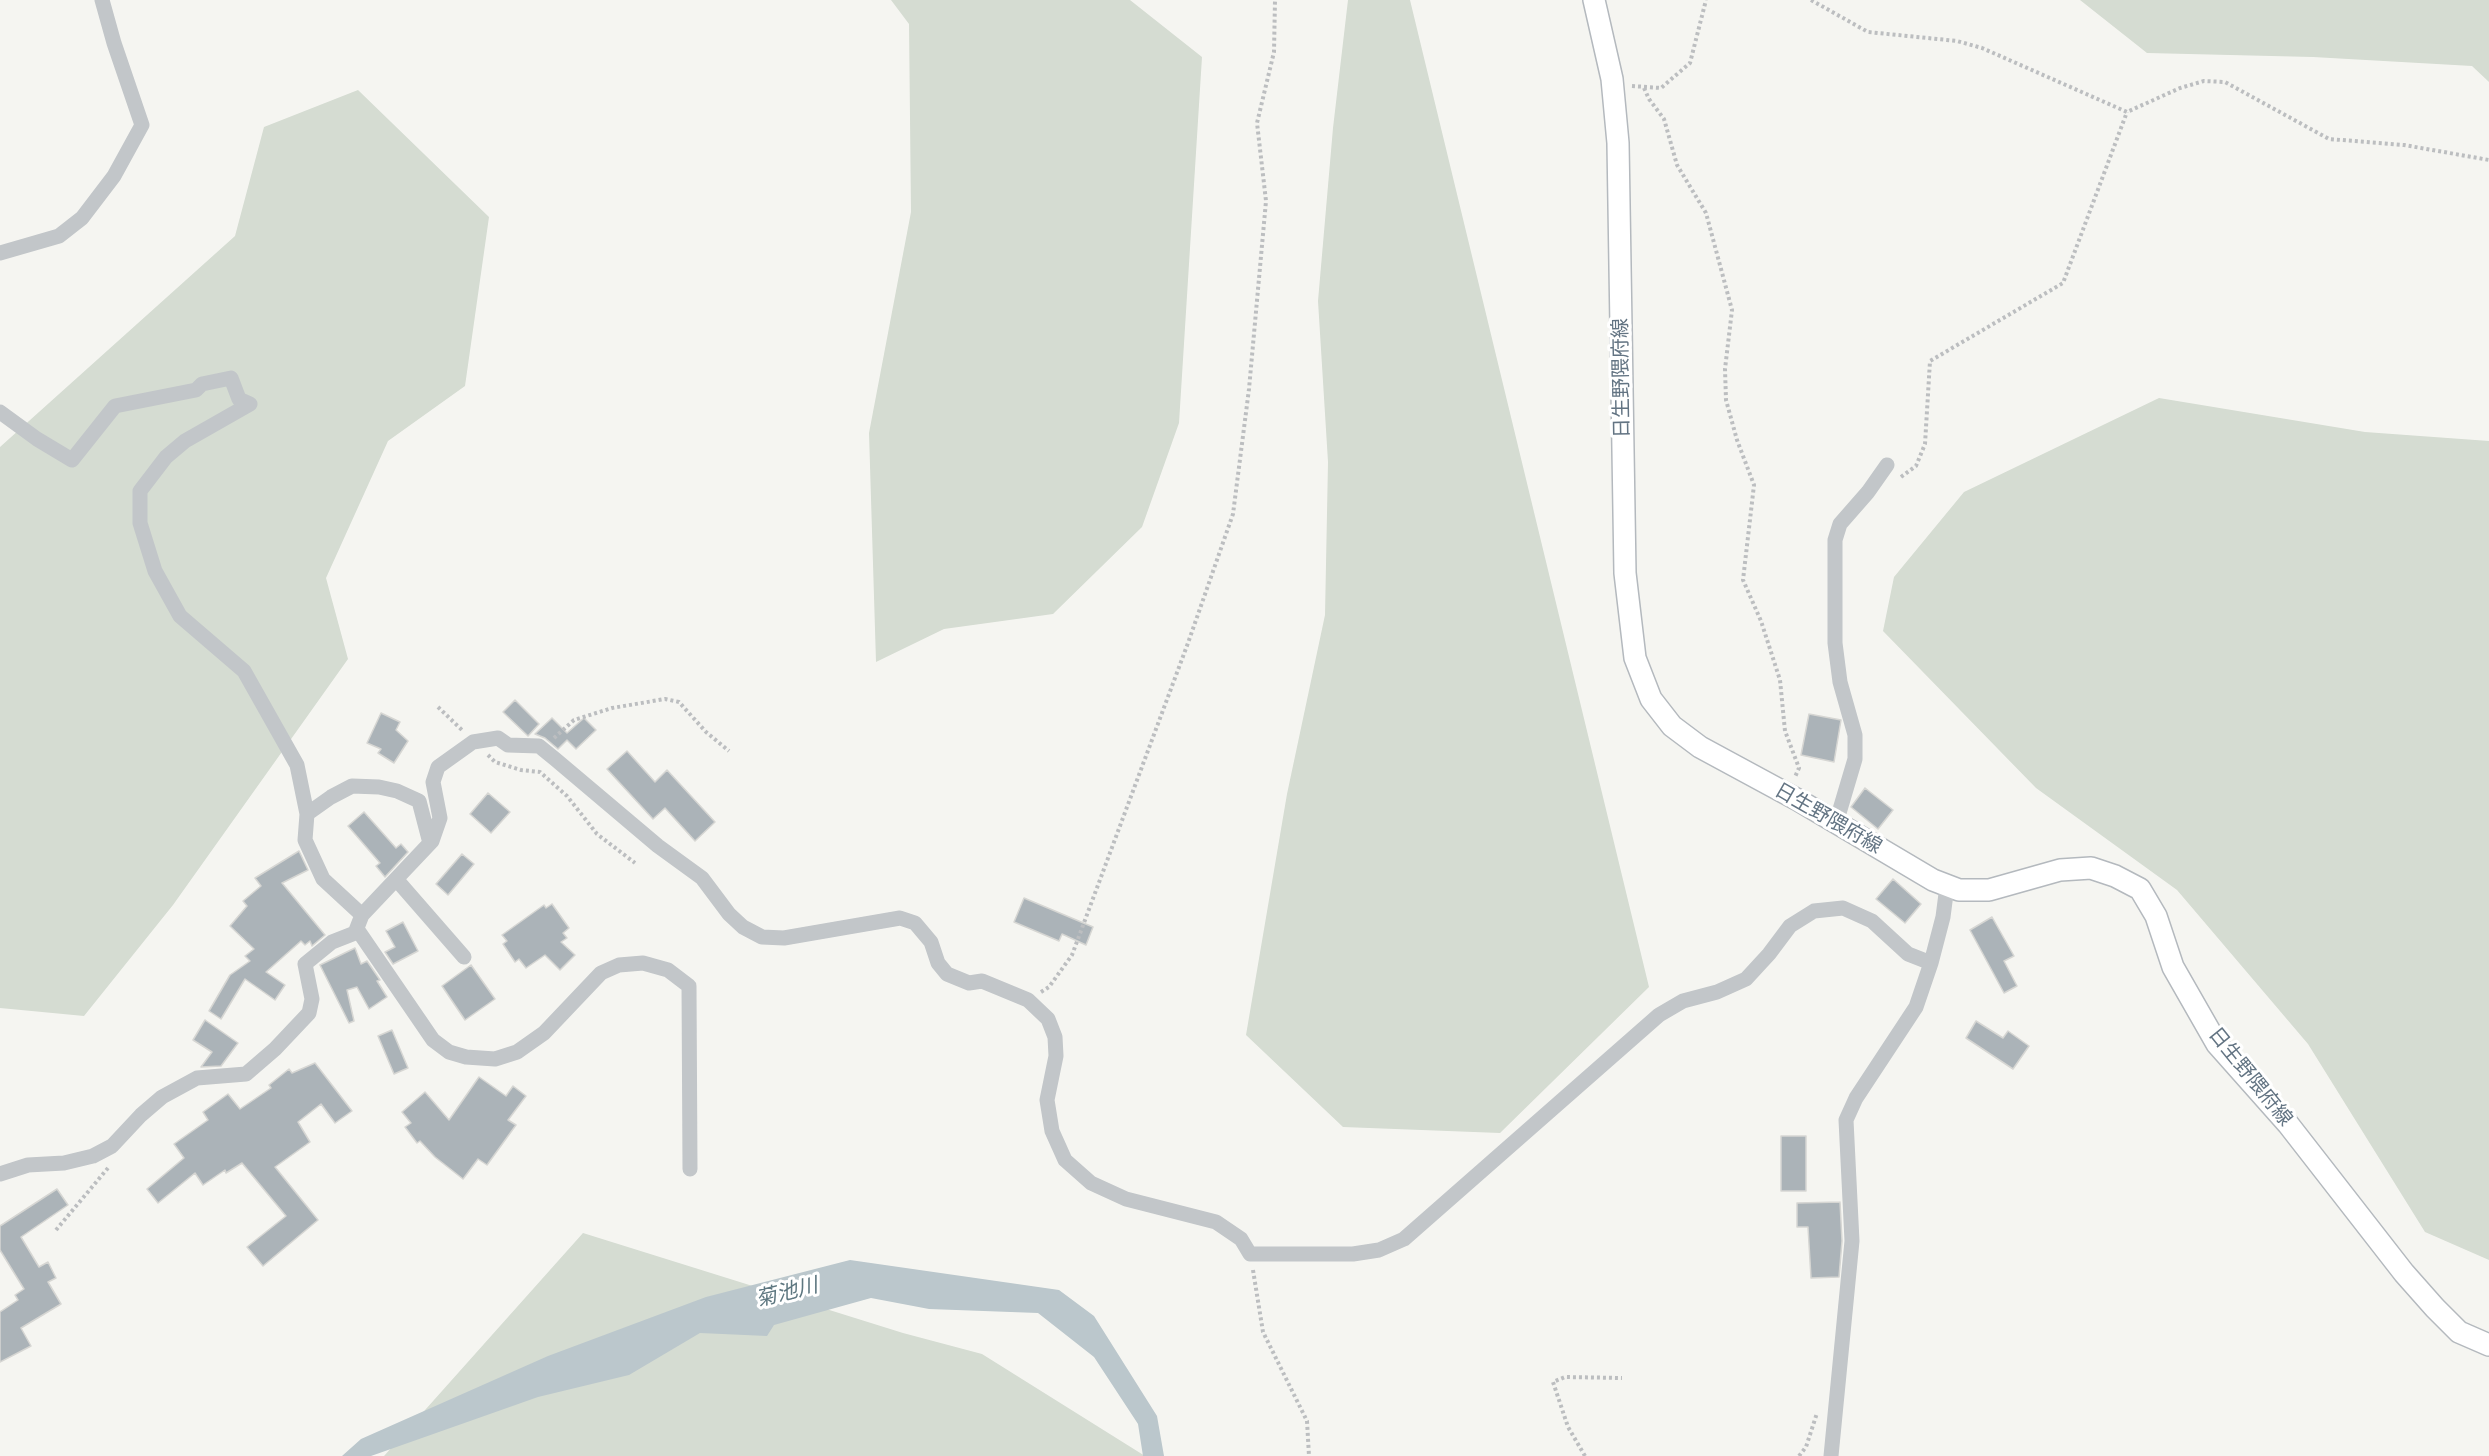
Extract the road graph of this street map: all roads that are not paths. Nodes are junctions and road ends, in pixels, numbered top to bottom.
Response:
1 (102, 0) edge
2 (1594, 0) edge
3 (0, 253) edge
4 (0, 412) edge
5 (1887, 465) dead end
6 (308, 814) junction
7 (1836, 823) junction
8 (430, 843) junction
9 (396, 879) junction
10 (1947, 886) junction
11 (359, 922) junction
12 (464, 957) dead end
13 (1931, 963) junction
14 (690, 1169) dead end
15 (0, 1174) edge
16 (2489, 1345) edge
17 (1831, 1456) edge

1 - 3 street
2 - 7 main road, 日生野隈府線
4 - 6 street
5 - 7 street
6 - 8 street
6 - 11 street
7 - 10 main road, 日生野隈府線
8 - 9 street
8 - 13 street
9 - 11 street
9 - 12 street
10 - 13 street
10 - 16 main road, 日生野隈府線
11 - 14 street
11 - 15 street
13 - 17 street

